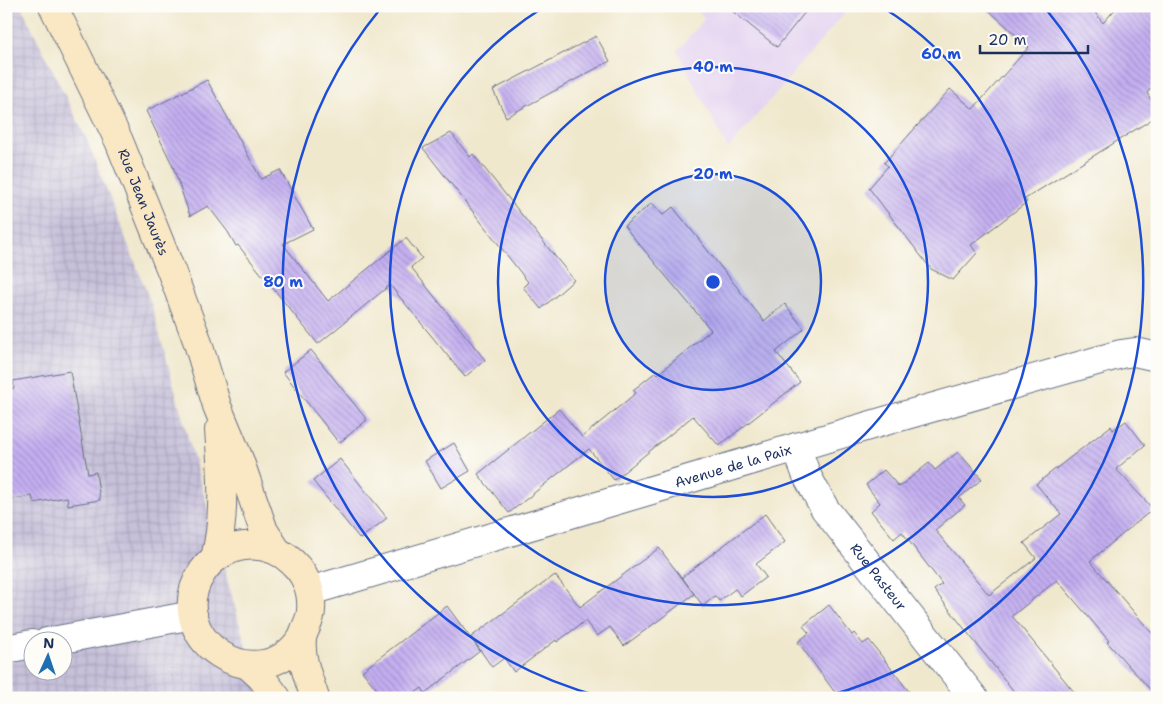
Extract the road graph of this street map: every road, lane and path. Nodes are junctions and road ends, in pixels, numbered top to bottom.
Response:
1 (53, 6) edge
2 (1157, 357) edge
3 (217, 406) junction
4 (796, 447) junction
5 (277, 551) junction
6 (215, 558) junction
7 (310, 591) junction
8 (193, 614) junction
9 (72, 637) edge
10 (302, 637) junction
11 (22, 646) edge
12 (6, 649) edge
13 (248, 665) junction
14 (276, 698) edge
15 (315, 698) edge
16 (974, 698) edge

1 - 3 main road, Rue Jean Jaurès
2 - 4 street, Avenue de la Paix
3 - 5 main road, Rue Jean Jaurès
3 - 6 main road, Rue Jean Jaurès
4 - 7 street, Avenue de la Paix
4 - 16 street, Rue Pasteur
5 - 6 main road, Rue Jean Jaurès
5 - 7 main road, Rue Jean Jaurès
6 - 8 main road, Rue Jean Jaurès
7 - 10 main road, Rue Jean Jaurès
8 - 9 street
8 - 13 main road, Rue Jean Jaurès
10 - 13 main road, Rue Jean Jaurès
10 - 15 main road, Rue Jean Jaurès
11 - 12 street
13 - 14 main road, Rue Jean Jaurès

